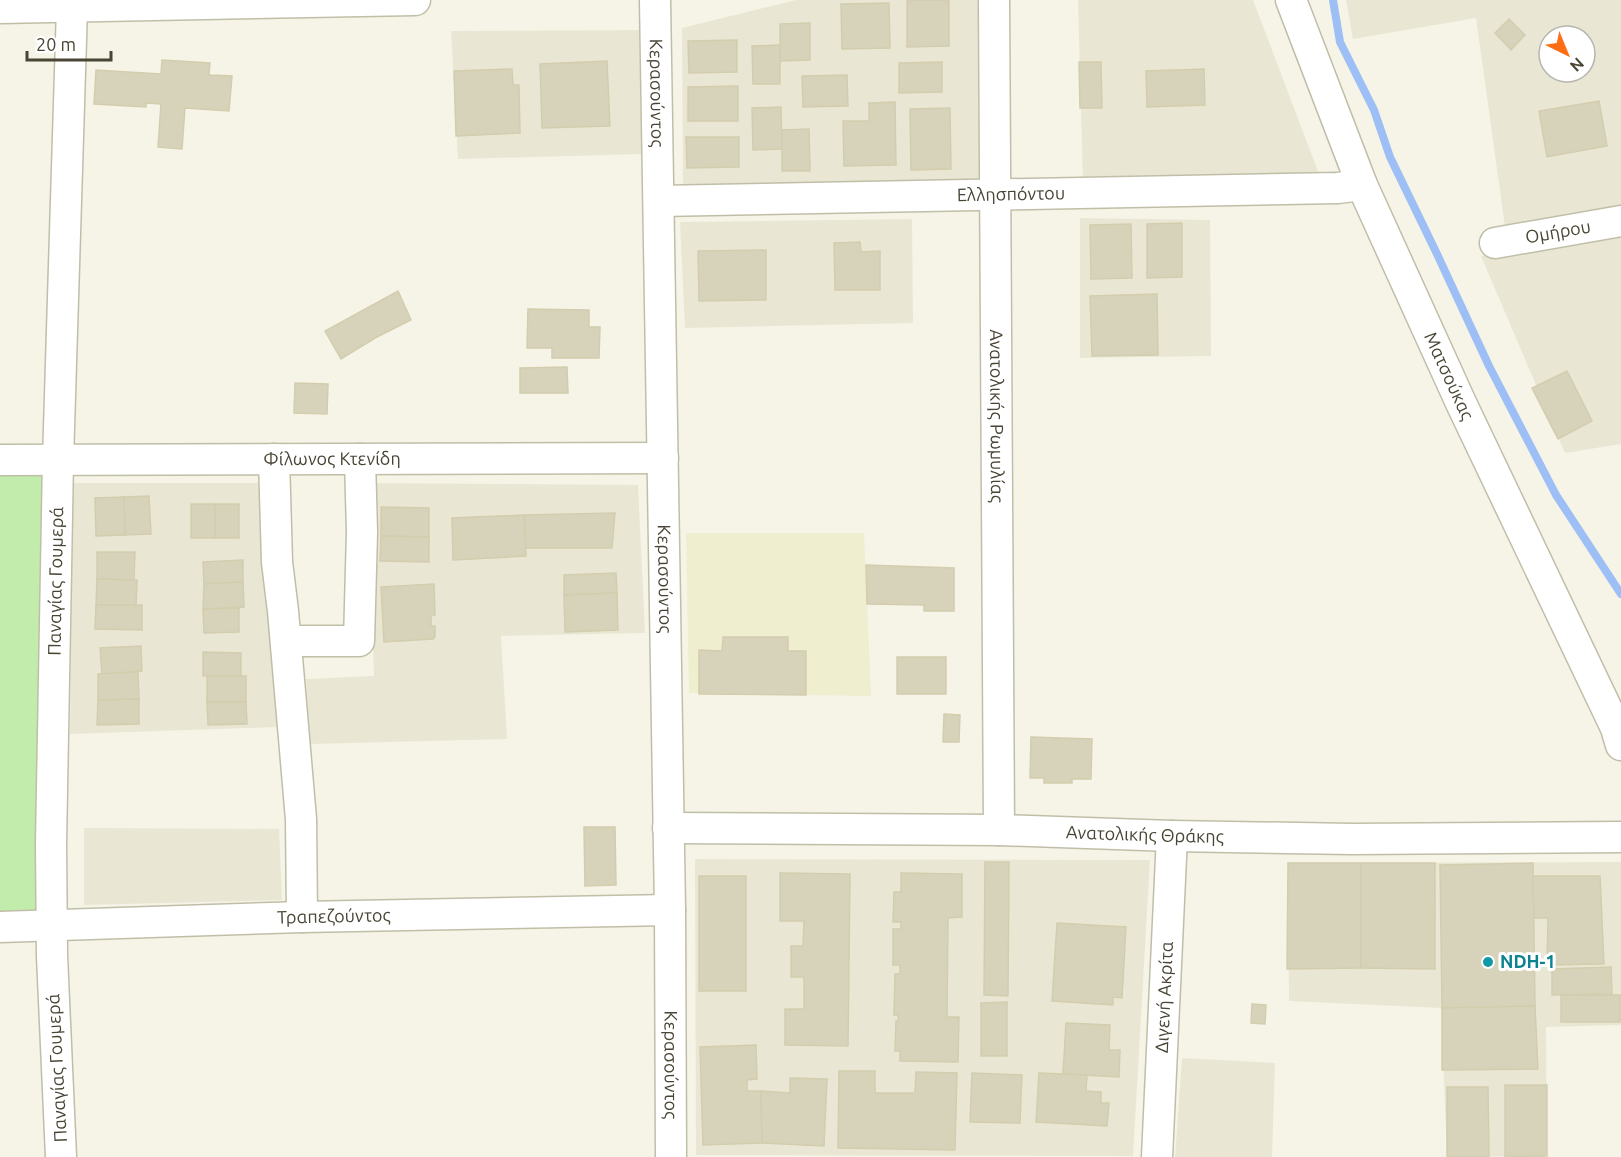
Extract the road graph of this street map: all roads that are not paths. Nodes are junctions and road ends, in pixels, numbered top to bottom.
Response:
1 (415, 0) edge
2 (655, 0) edge
3 (994, 0) edge
4 (1292, 0) edge
5 (72, 7) junction
6 (0, 8) edge
7 (1362, 185) junction
8 (996, 195) junction
9 (659, 201) junction
10 (1621, 221) edge
11 (1495, 243) dead end
12 (663, 458) junction
13 (274, 459) junction
14 (360, 459) junction
15 (0, 460) edge
16 (58, 460) junction
17 (286, 641) junction
18 (1621, 745) edge
19 (668, 828) junction
20 (999, 830) junction
21 (1172, 836) junction
22 (1621, 837) edge
23 (669, 910) junction
24 (302, 917) junction
25 (51, 926) junction
26 (0, 927) edge
27 (61, 1157) edge
28 (671, 1157) edge
29 (1157, 1157) edge

1 - 5 street
2 - 9 street, Κερασούντος
3 - 8 street, Ανατολικής Ρωμυλίας
4 - 7 street, Ματσούκας
5 - 6 street
5 - 16 street, Παναγίας Γουμερά
7 - 8 street, Ελλησπόντου
7 - 18 street, Ματσούκας
8 - 9 street, Ελλησπόντου
8 - 20 street, Ανατολικής Ρωμυλίας
9 - 12 street, Κερασούντος
10 - 11 street, Ομήρου
12 - 14 street, Φίλωνος Κτενίδη
12 - 19 street, Κερασούντος
13 - 14 street, Φίλωνος Κτενίδη
13 - 16 street, Φίλωνος Κτενίδη
13 - 17 street
14 - 17 street
15 - 16 street, Φίλωνος Κτενίδη
16 - 25 street, Παναγίας Γουμερά
17 - 24 street
19 - 20 street, Ανατολικής Θράκης
19 - 23 street, Κερασούντος
20 - 21 street, Ανατολικής Θράκης
21 - 22 street, Ανατολικής Θράκης
21 - 29 street, Διγενή Ακρίτα
23 - 24 street, Τραπεζούντος
23 - 28 street, Κερασούντος
24 - 25 street, Τραπεζούντος
25 - 26 street, Τραπεζούντος
25 - 27 street, Παναγίας Γουμερά

